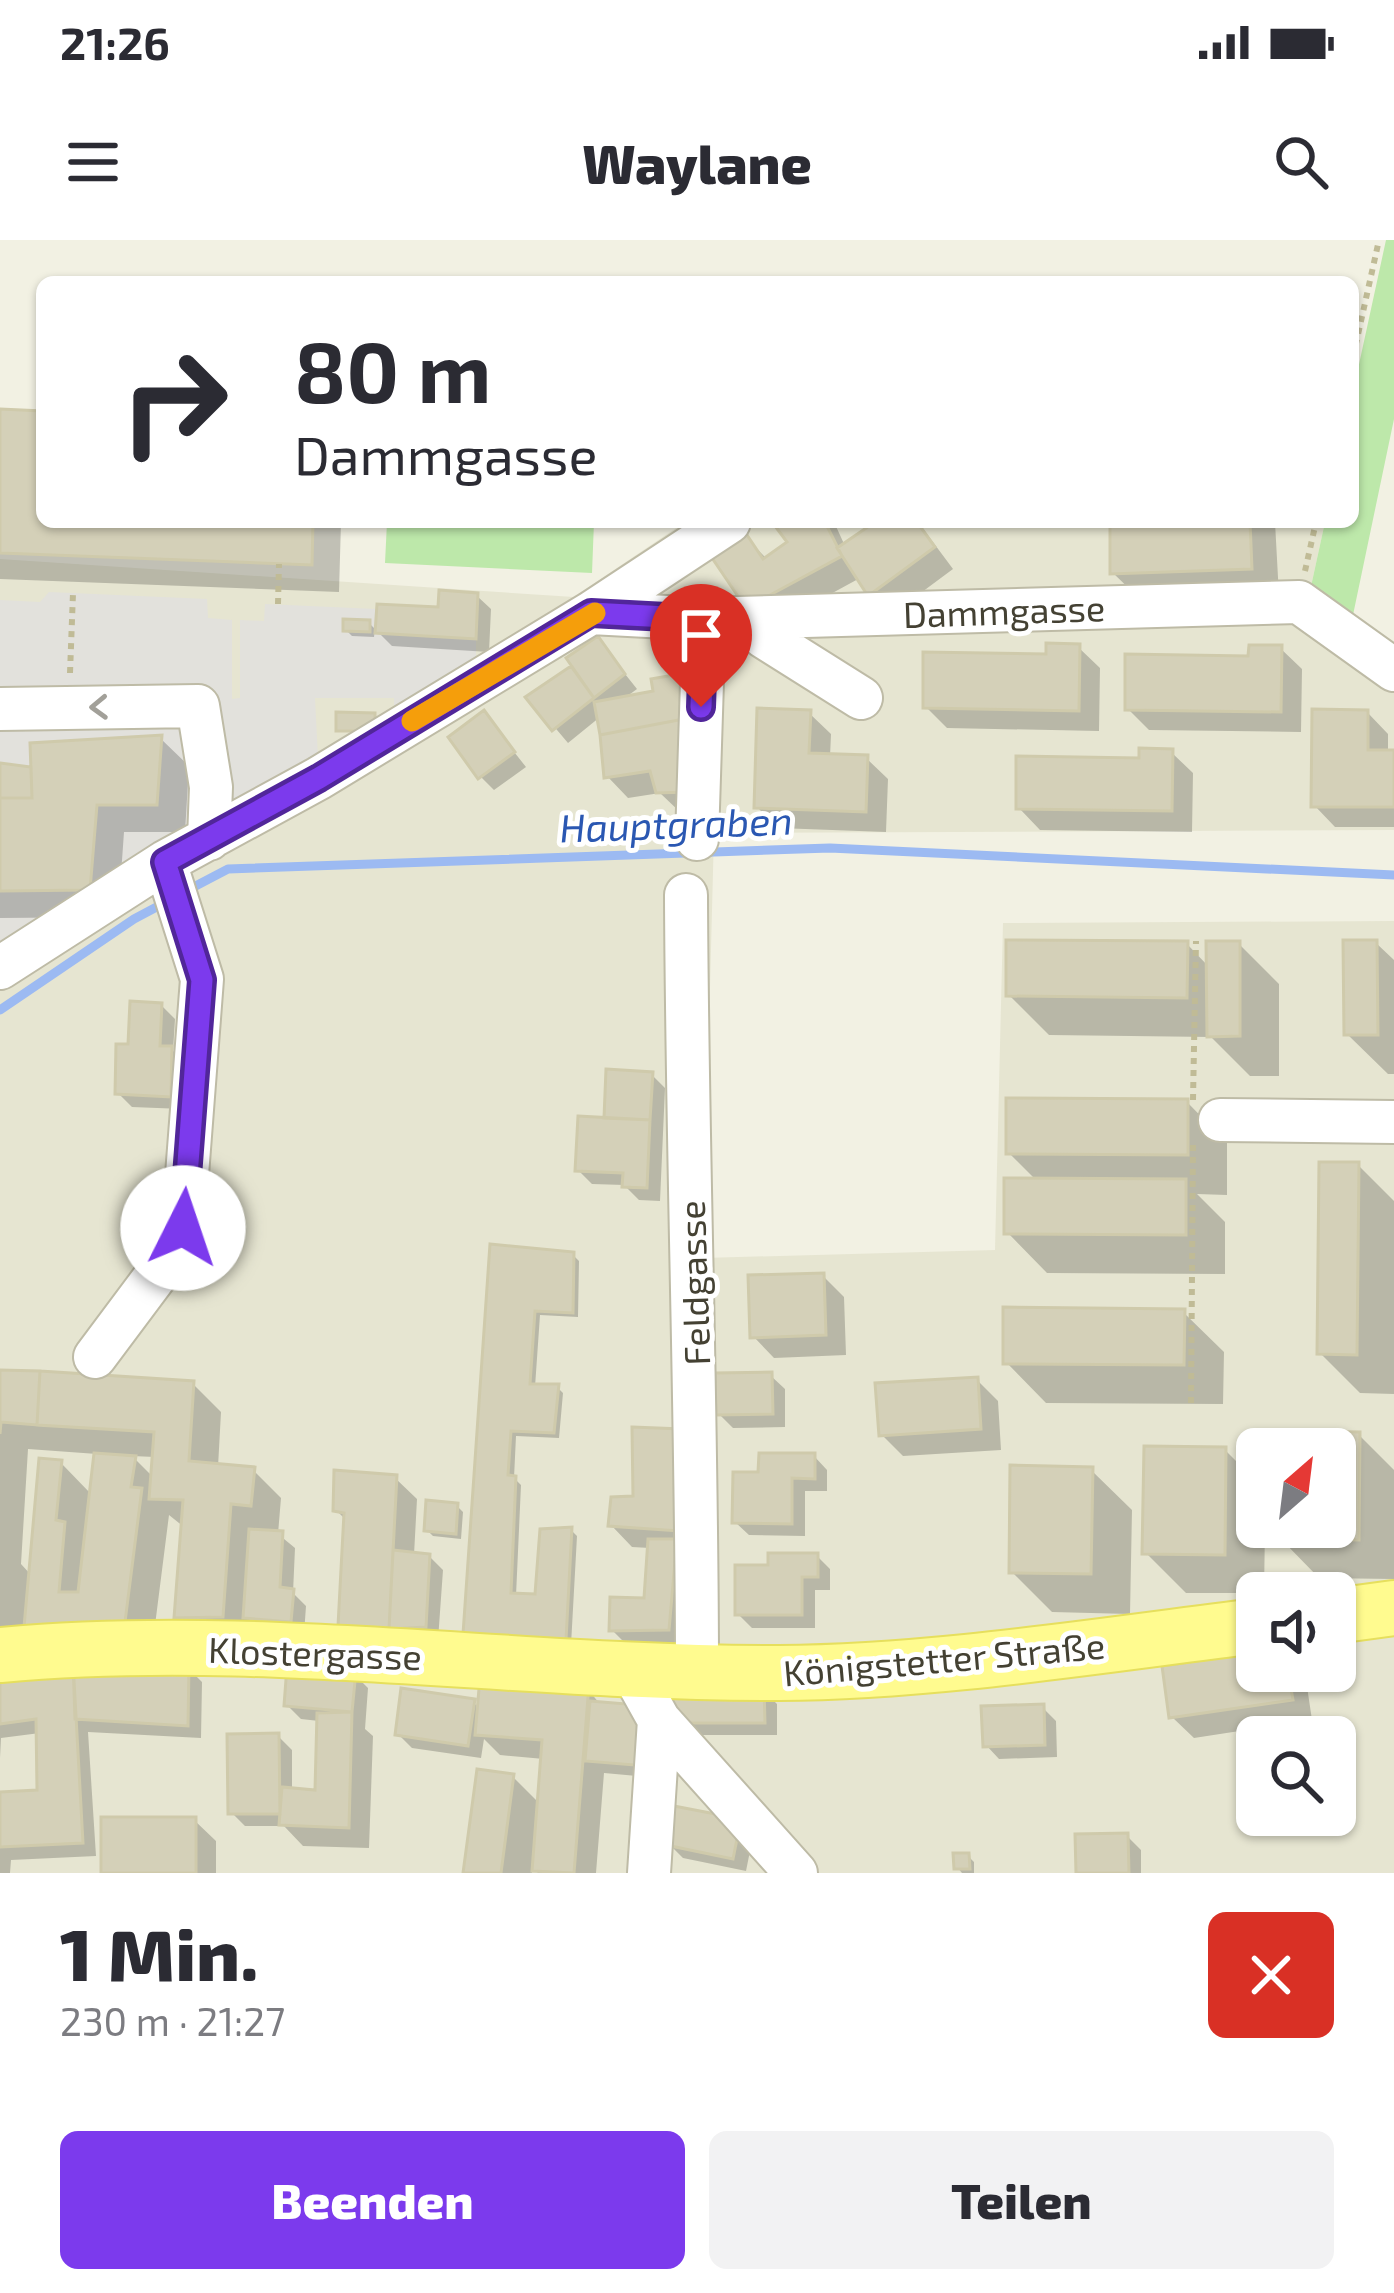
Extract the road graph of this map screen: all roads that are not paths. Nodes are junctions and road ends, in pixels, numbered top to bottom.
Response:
1 (720, 528) edge
2 (591, 613) junction
3 (723, 618) junction
4 (1394, 670) edge
5 (861, 698) dead end
6 (0, 709) edge
7 (697, 838) dead end
8 (209, 839) junction
9 (169, 874) junction
10 (686, 895) dead end
11 (0, 968) edge
12 (1202, 1119) road end
13 (1394, 1122) edge
14 (95, 1357) dead end
15 (1394, 1608) edge
16 (1356, 1613) edge
17 (1236, 1629) edge
18 (0, 1655) edge
19 (630, 1668) junction
20 (697, 1671) junction
21 (659, 1720) junction
22 (650, 1873) edge
23 (796, 1873) edge

1 - 2 street
2 - 3 street, Dammgasse
2 - 8 street
3 - 4 street, Dammgasse
3 - 5 street
3 - 7 street
8 -> 6 street
8 - 9 street
9 - 11 street
9 - 14 street
10 - 20 street, Feldgasse
12 - 13 street
15 - 16 main road
17 - 20 main road, Königstetter Straße
18 - 19 main road, Klostergasse
19 - 20 main road, Königstetter Straße
19 - 21 street
21 - 22 street
21 - 23 street

